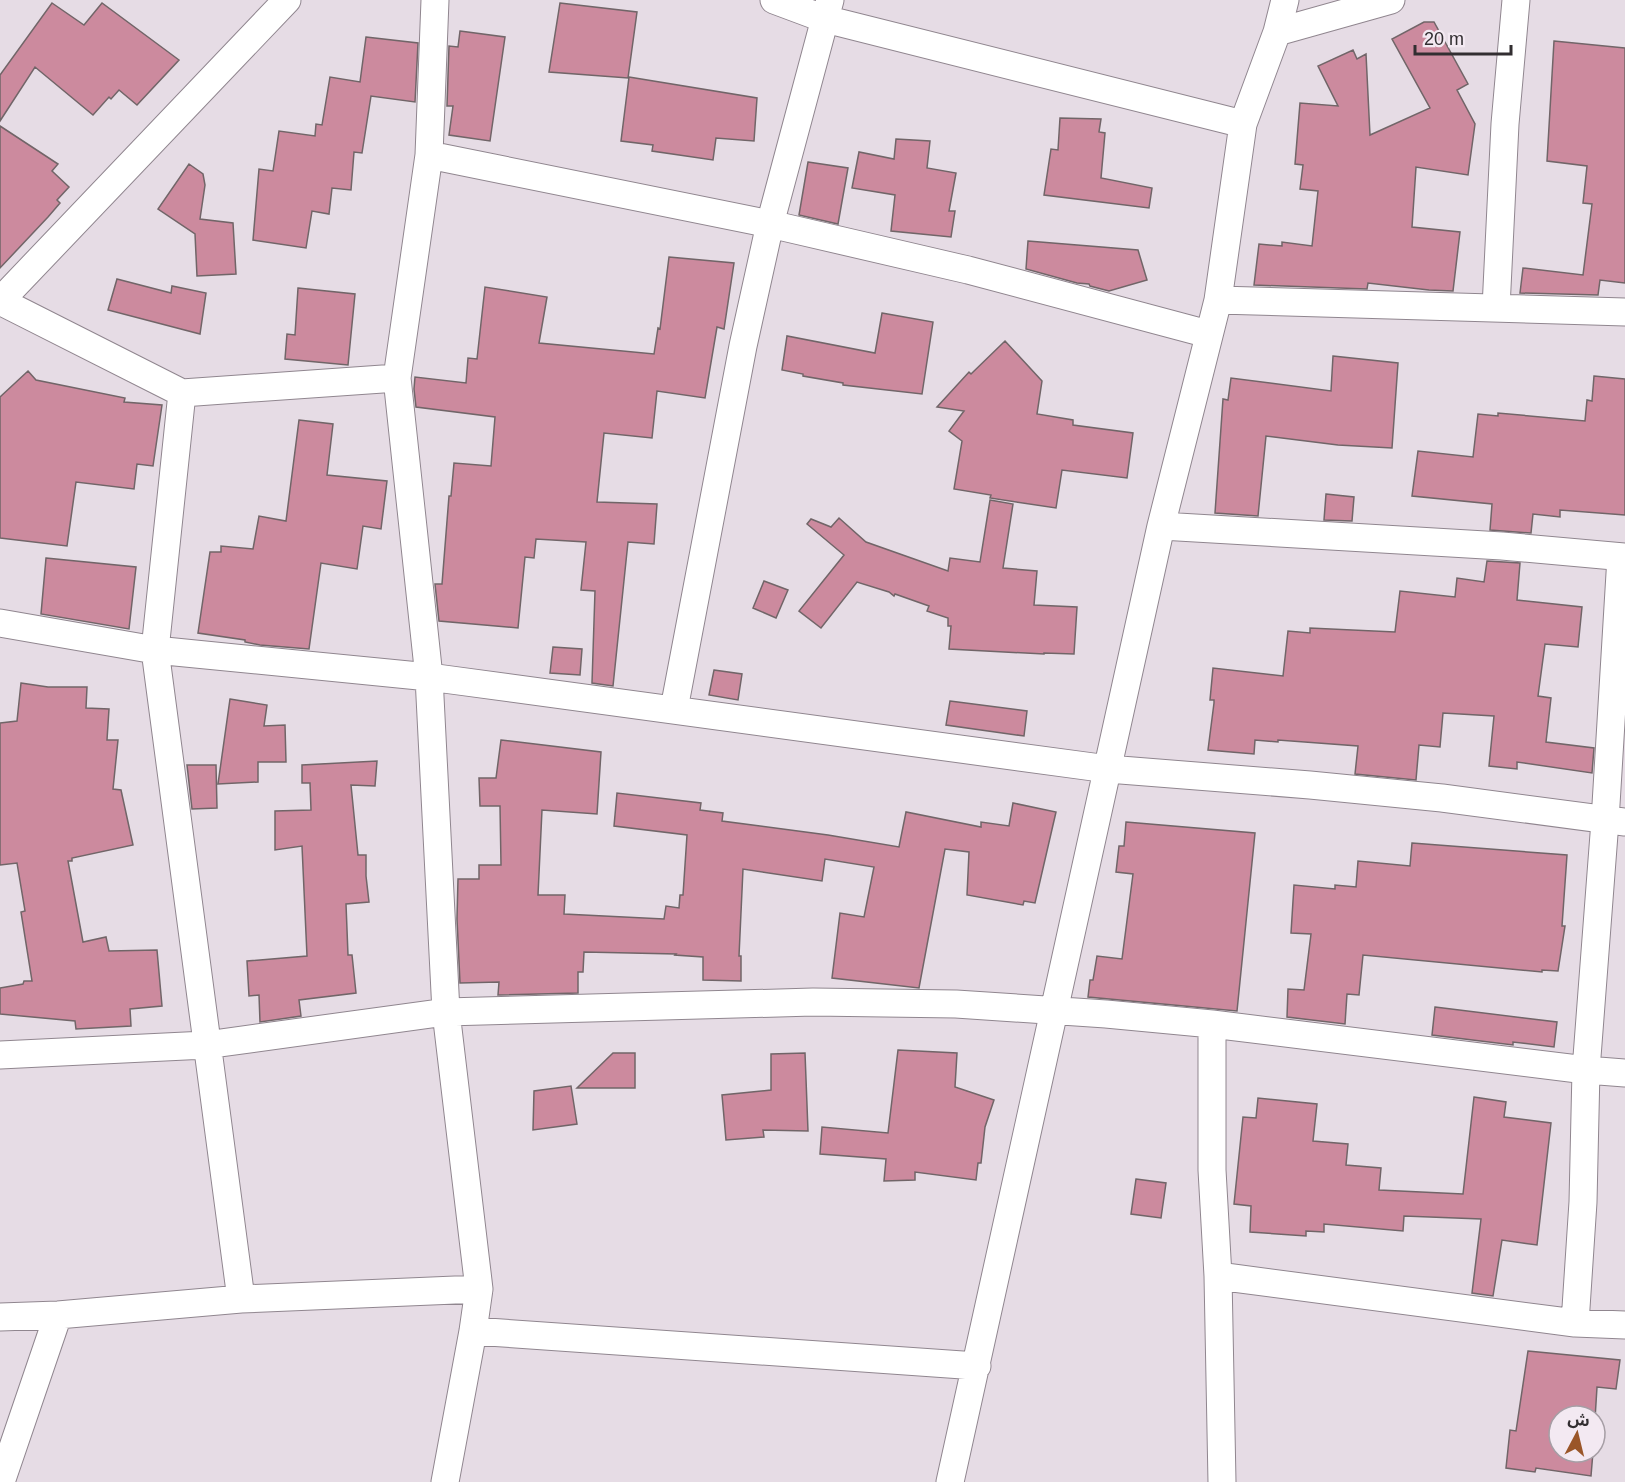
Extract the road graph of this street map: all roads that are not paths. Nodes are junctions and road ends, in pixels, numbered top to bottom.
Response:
1 (287, 0) edge
2 (435, 0) edge
3 (774, 0) edge
4 (1285, 0) edge
5 (1391, 0) edge
6 (1516, 0) edge
7 (828, 9) edge
8 (1277, 32) junction
9 (1243, 124) junction
10 (429, 155) junction
11 (770, 225) junction
12 (1218, 300) junction
13 (0, 301) edge
14 (1496, 308) junction
15 (1625, 312) edge
16 (1208, 334) junction
17 (397, 378) junction
18 (182, 393) junction
19 (1161, 526) junction
20 (1623, 557) edge
21 (0, 623) edge
22 (155, 650) junction
23 (429, 677) junction
24 (674, 709) junction
25 (1108, 769) junction
26 (1615, 822) edge
27 (1053, 1010) junction
28 (446, 1012) junction
29 (1212, 1024) junction
30 (206, 1045) junction
31 (0, 1055) edge
32 (1586, 1070) junction
33 (1625, 1073) edge
34 (1218, 1276) junction
35 (479, 1288) junction
36 (241, 1299) junction
37 (58, 1315) junction
38 (0, 1317) edge
39 (1575, 1323) junction
40 (1625, 1325) edge
41 (473, 1331) junction
42 (977, 1366) junction
43 (1, 1482) edge
44 (452, 1482) edge
45 (950, 1482) edge
46 (1222, 1482) edge

1 - 13 street
2 - 10 street
3 - 7 street
4 - 8 street
5 - 8 street
6 - 14 street
7 - 9 street
7 - 11 street
8 - 9 street
9 - 12 street
10 - 11 street
10 - 17 street
11 - 16 street
11 - 24 street
12 - 14 street
12 - 16 street
13 - 18 street
14 - 15 street
16 - 19 street
17 - 18 street
17 - 23 street
18 - 22 street
19 - 20 street
19 - 25 street
20 - 26 street
21 - 22 street
22 - 23 street
22 - 30 street
23 - 24 street
23 - 28 street
24 - 25 street
25 - 26 street
25 - 27 street
26 - 32 street
27 - 28 street
27 - 29 street
27 - 42 street
28 - 30 street
28 - 35 street
29 - 32 street
29 - 34 street
30 - 31 street
30 - 36 street
32 - 33 street
32 - 39 street
34 - 39 street
34 - 46 street
35 - 36 street
35 - 41 street
36 - 37 street
37 - 38 street
37 - 43 street
39 - 40 street
41 - 42 street
41 - 44 street
42 - 45 street

